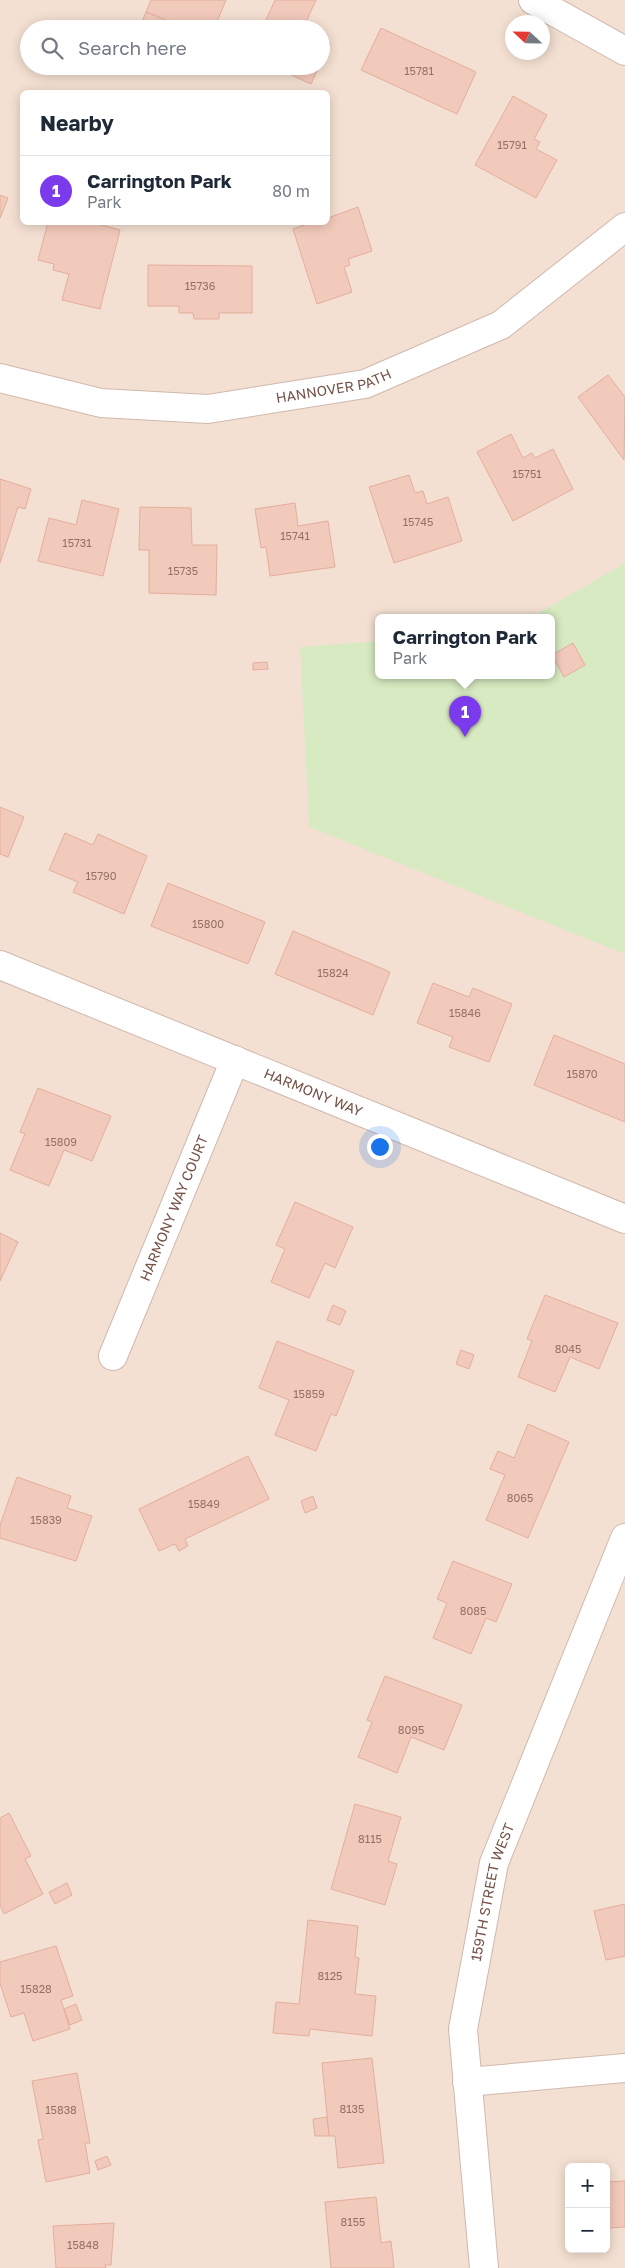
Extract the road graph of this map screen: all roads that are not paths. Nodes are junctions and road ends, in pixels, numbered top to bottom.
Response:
1 (534, 0) edge
2 (625, 51) edge
3 (625, 227) edge
4 (0, 378) edge
5 (0, 965) edge
6 (235, 1060) junction
7 (625, 1219) edge
8 (113, 1356) dead end
9 (625, 1538) edge
10 (625, 2068) edge
11 (468, 2082) junction
12 (484, 2268) edge

1 - 2 street
3 - 4 street, HANNOVER PATH
5 - 6 street, HARMONY WAY
6 - 7 street, HARMONY WAY
6 - 8 street, HARMONY WAY COURT
9 - 11 street, 159TH STREET WEST
10 - 11 street
11 - 12 street, 159TH STREET WEST

